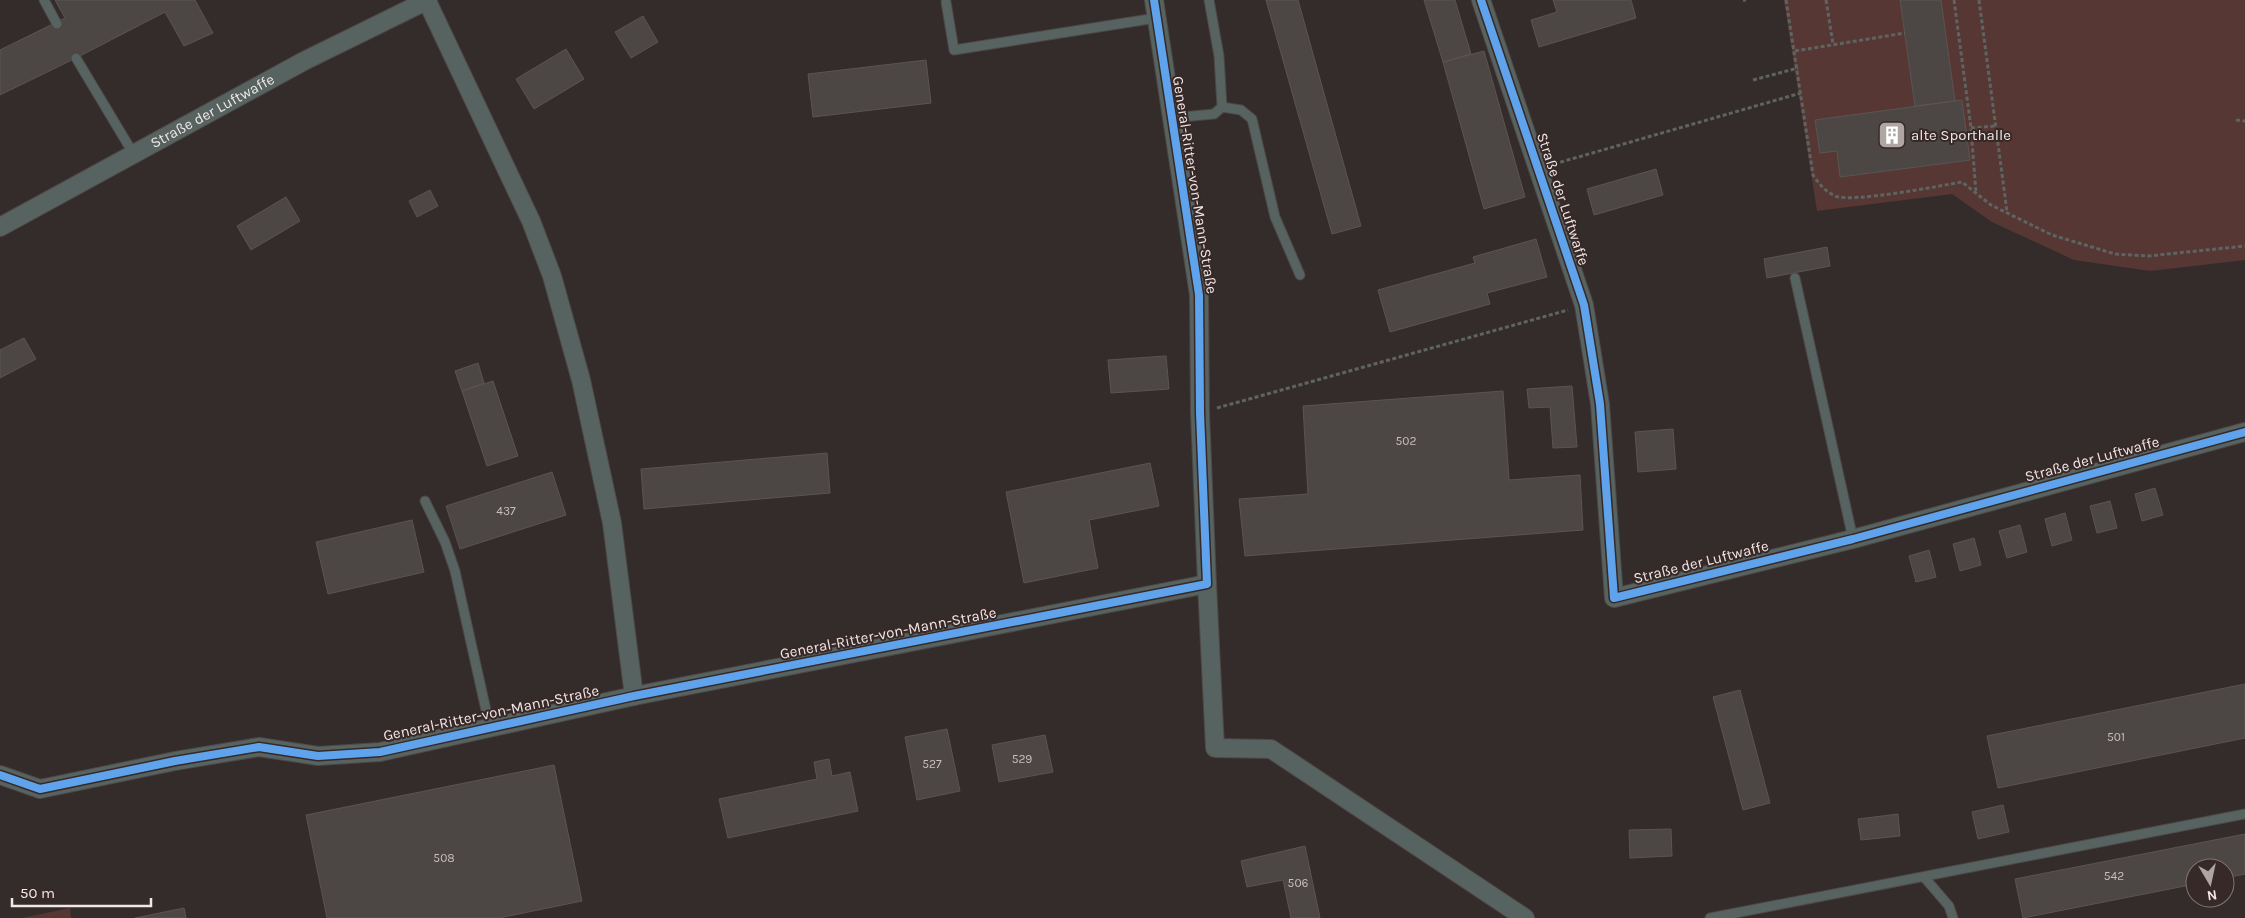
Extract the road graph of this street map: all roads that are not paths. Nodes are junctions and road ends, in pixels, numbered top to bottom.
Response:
1 (44, 0) edge
2 (428, 0) edge
3 (1154, 0) edge
4 (1209, 0) edge
5 (1481, 0) edge
6 (946, 2) dead end
7 (1156, 18) junction
8 (57, 24) dead end
9 (76, 58) dead end
10 (1222, 107) junction
11 (1171, 118) junction
12 (133, 153) junction
13 (0, 227) edge
14 (1300, 275) dead end
15 (1795, 278) dead end
16 (2245, 432) edge
17 (425, 501) dead end
18 (1853, 539) junction
19 (1207, 584) junction
20 (634, 696) junction
21 (490, 728) junction
22 (0, 775) edge
23 (2245, 814) edge
24 (1924, 876) junction
25 (1526, 918) edge
26 (1710, 918) edge
27 (1953, 918) edge

1 - 8 lane
2 - 12 street, Straße der Luftwaffe
2 - 20 street
3 - 7 street, General-Ritter-von-Mann-Straße
4 - 10 lane
5 - 18 street, Straße der Luftwaffe
6 - 7 lane
7 - 11 street, General-Ritter-von-Mann-Straße
9 - 12 lane
10 - 11 lane
10 - 14 lane
11 - 19 street, General-Ritter-von-Mann-Straße
12 - 13 street, Straße der Luftwaffe
15 - 18 lane
16 - 18 street, Straße der Luftwaffe
17 - 21 lane
19 - 20 street, General-Ritter-von-Mann-Straße
19 - 25 street
20 - 21 street, General-Ritter-von-Mann-Straße
21 - 22 street, General-Ritter-von-Mann-Straße
23 - 24 lane
24 - 26 lane
24 - 27 lane

